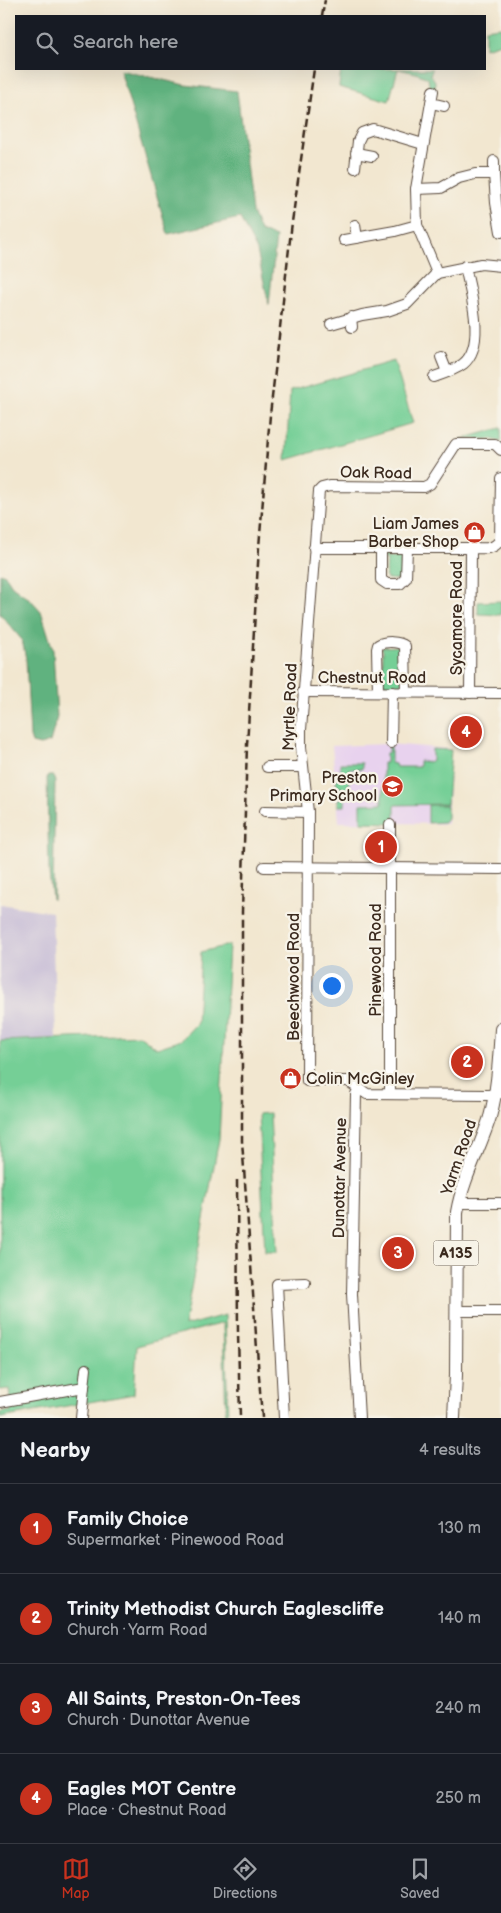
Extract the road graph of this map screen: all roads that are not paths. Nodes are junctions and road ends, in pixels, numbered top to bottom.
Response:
1 (433, 91) dead end
2 (431, 103) junction
3 (444, 106) dead end
4 (423, 144) junction
5 (356, 154) junction
6 (372, 156) dead end
7 (494, 162) dead end
8 (354, 168) dead end
9 (494, 174) junction
10 (416, 188) junction
11 (355, 225) dead end
12 (416, 225) junction
13 (501, 232) edge
14 (357, 238) junction
15 (344, 240) dead end
16 (464, 266) junction
17 (501, 266) edge
18 (437, 273) junction
19 (331, 324) dead end
20 (441, 358) dead end
21 (446, 372) junction
22 (434, 377) dead end
23 (499, 447) edge
24 (501, 478) edge
25 (314, 548) junction
26 (406, 548) junction
27 (471, 548) junction
28 (381, 549) junction
29 (303, 692) junction
30 (378, 692) junction
31 (392, 692) junction
32 (406, 692) junction
33 (470, 693) junction
34 (501, 693) edge
35 (391, 743) dead end
36 (266, 767) dead end
37 (303, 767) junction
38 (265, 811) dead end
39 (308, 812) junction
40 (390, 825) dead end
41 (264, 867) dead end
42 (308, 867) junction
43 (391, 868) junction
44 (501, 869) edge
45 (501, 1029) edge
46 (359, 1089) junction
47 (390, 1094) junction
48 (498, 1094) edge
49 (459, 1203) junction
50 (501, 1203) edge
51 (305, 1283) dead end
52 (456, 1311) junction
53 (501, 1311) edge
54 (86, 1369) dead end
55 (84, 1387) junction
56 (0, 1402) edge
57 (81, 1418) edge
58 (284, 1418) edge
59 (359, 1418) edge
60 (454, 1418) edge

1 - 2 street
2 - 3 street
2 - 4 street
4 - 5 street
4 - 10 street
5 - 6 street
5 - 8 street
7 - 9 street
9 - 10 street
9 - 13 street
10 - 12 street
11 - 14 street
12 - 14 street
12 - 18 street
14 - 15 street
16 - 17 street
16 - 18 street
16 - 21 street
18 - 19 street
20 - 21 street
21 - 22 street
23 - 25 street, Oak Road
24 - 27 street, Sycamore Road
25 - 28 street
25 - 29 street, Myrtle Road
26 - 27 street
26 - 28 street
26 - 28 street
27 - 33 street, Sycamore Road
29 - 30 street, Chestnut Road
29 - 37 street, Myrtle Road
30 - 31 street, Chestnut Road
30 - 32 street
31 - 32 street, Chestnut Road
31 - 35 street
32 - 33 street, Chestnut Road
33 - 34 street, Chestnut Road
36 - 37 street
37 - 39 street, Myrtle Road
38 - 39 street
39 - 42 street, Myrtle Road
40 - 43 street, Pinewood Road
41 - 42 street
42 - 43 street
42 - 46 street, Beechwood Road
43 - 44 street
43 - 47 street, Pinewood Road
45 - 48 main road, Yarm Road / A135
46 - 47 street
46 - 59 street, Dunottar Avenue
47 - 48 street
48 - 49 main road, Yarm Road / A135
49 - 50 street
49 - 52 main road, Yarm Road / A135
51 - 58 street
52 - 53 street
52 - 60 main road, Yarm Road / A135
54 - 55 street
55 - 56 street
55 - 57 street

